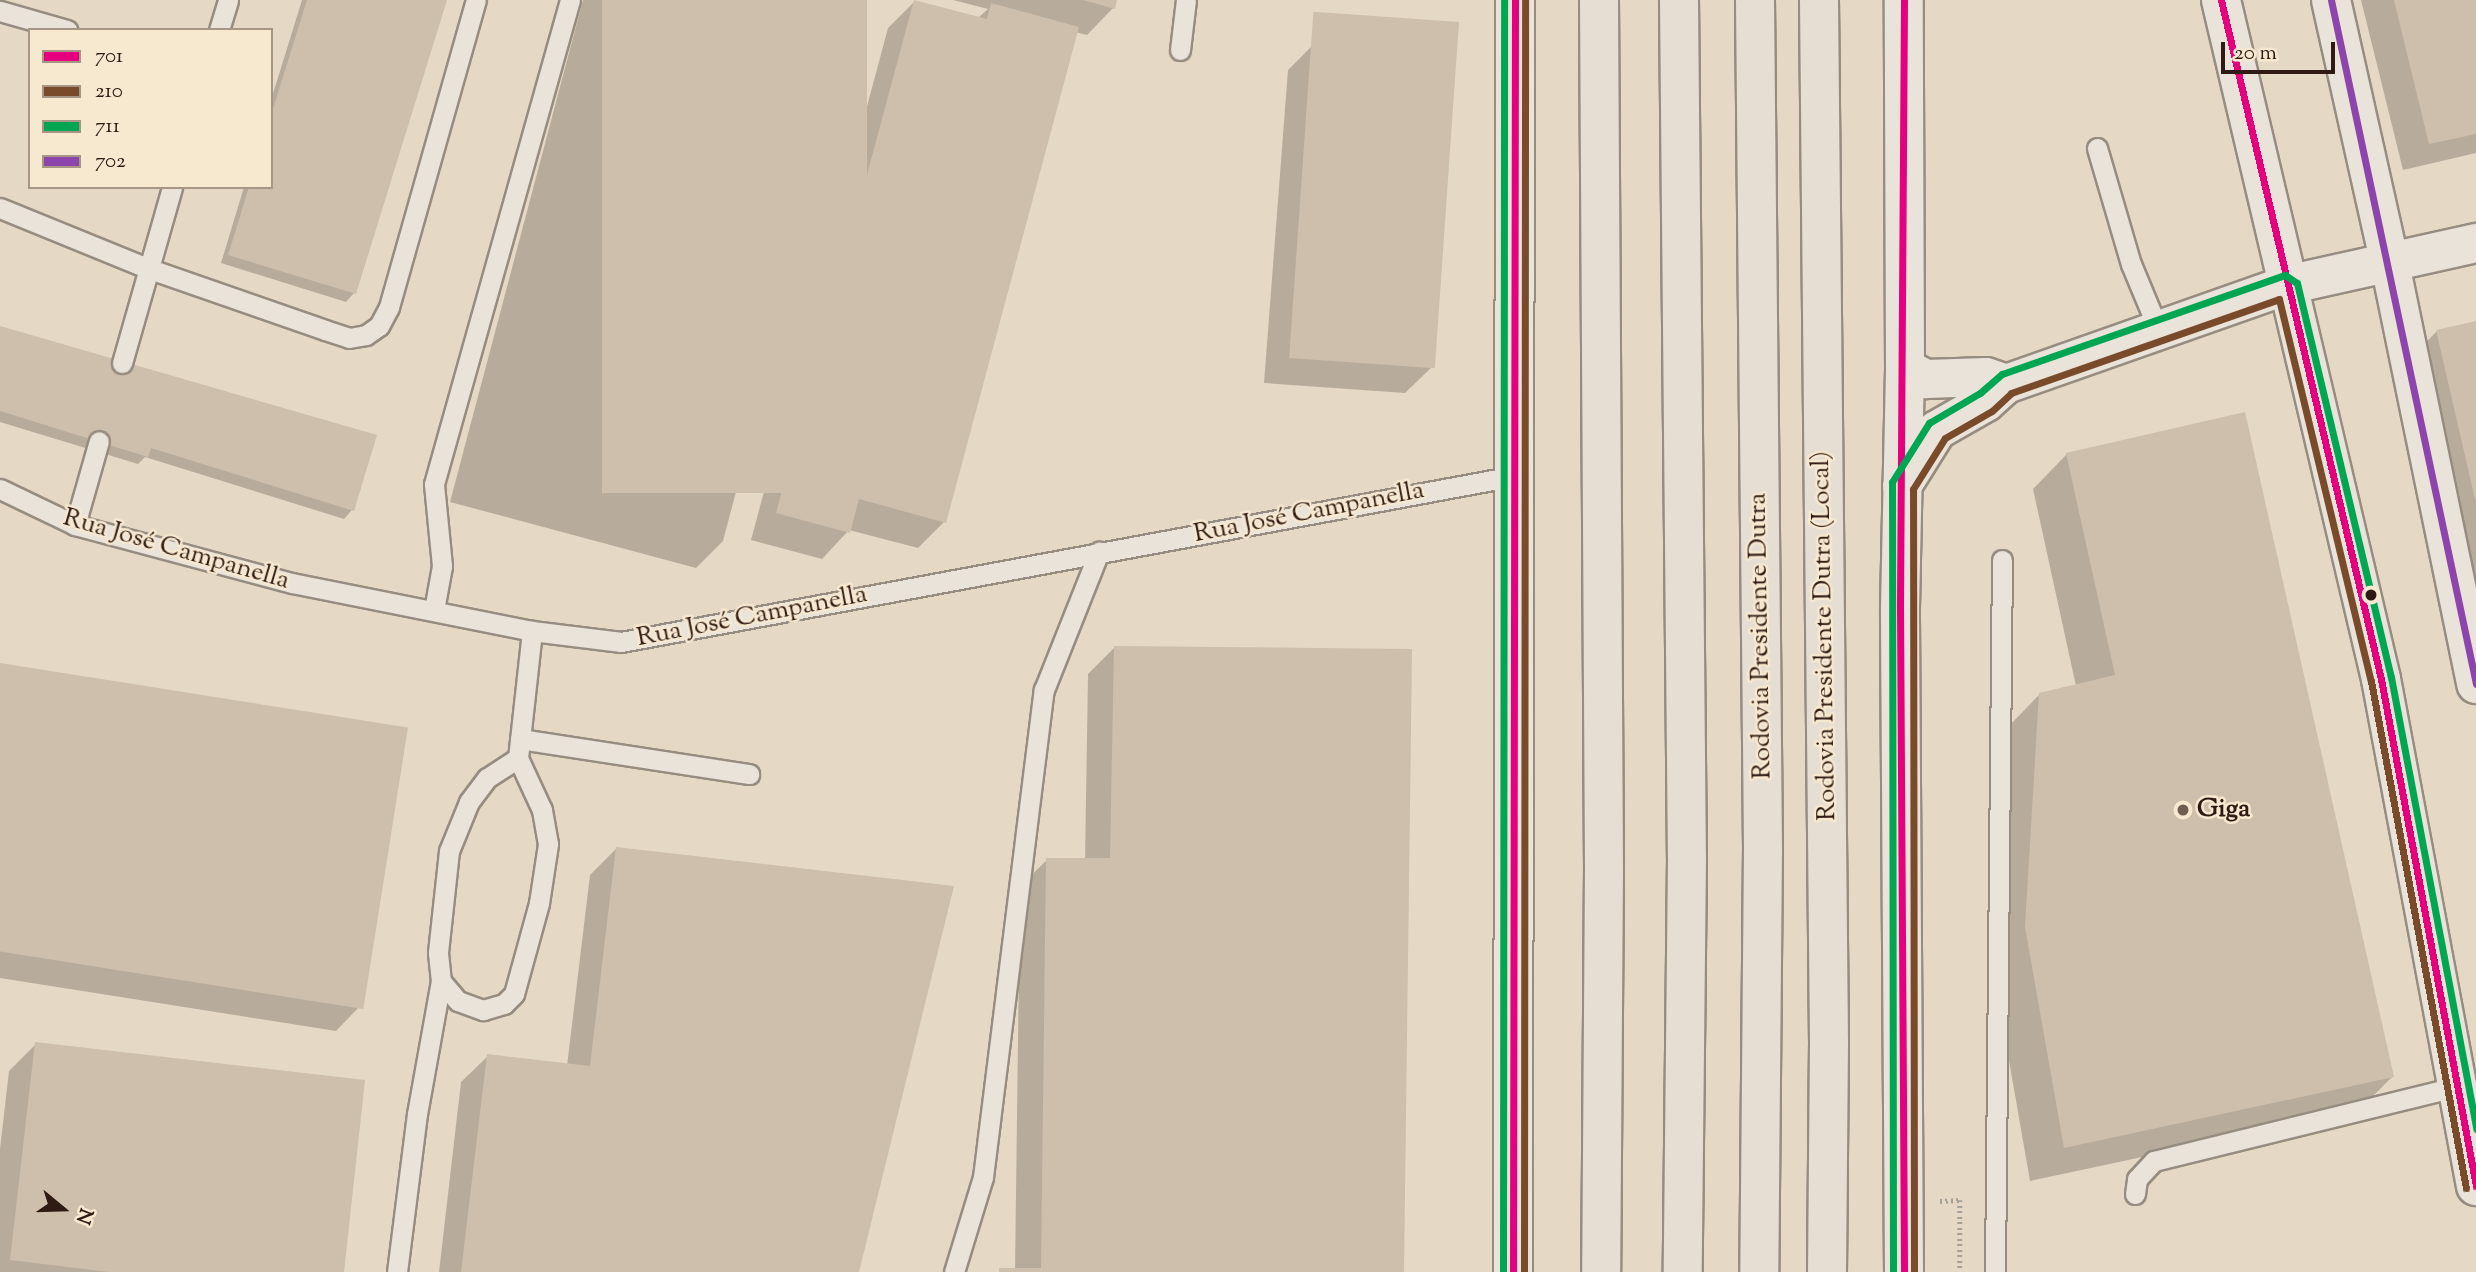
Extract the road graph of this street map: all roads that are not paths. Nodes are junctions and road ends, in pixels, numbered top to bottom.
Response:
1 (228, 0) edge
2 (476, 0) edge
3 (570, 0) edge
4 (1186, 0) edge
5 (1515, 0) edge
6 (1599, 0) edge
7 (1679, 0) edge
8 (1755, 0) edge
9 (1819, 0) edge
10 (1904, 0) edge
11 (2221, 0) edge
12 (2331, 0) edge
13 (0, 11) edge
14 (60, 28) edge
15 (220, 28) edge
16 (1180, 50) dead end
17 (2097, 148) dead end
18 (171, 189) edge
19 (0, 208) edge
20 (2476, 243) edge
21 (2389, 259) junction
22 (147, 268) junction
23 (2287, 285) junction
24 (2158, 328) junction
25 (122, 363) dead end
26 (1905, 368) junction
27 (2006, 384) junction
28 (99, 442) dead end
29 (1514, 476) junction
30 (1902, 486) junction
31 (0, 489) edge
32 (75, 525) junction
33 (1099, 552) junction
34 (2002, 560) dead end
35 (434, 610) junction
36 (533, 631) junction
37 (2476, 684) edge
38 (519, 749) junction
39 (749, 774) dead end
40 (441, 981) junction
41 (2460, 1086) junction
42 (2476, 1186) edge
43 (2135, 1194) dead end
44 (397, 1272) edge
45 (954, 1272) edge
46 (1513, 1272) edge
47 (1601, 1272) edge
48 (1683, 1272) edge
49 (1759, 1272) edge
50 (1827, 1272) edge
51 (1904, 1272) edge
52 (1995, 1272) edge

1 - 15 lane
2 - 22 lane
3 - 35 lane
4 - 16 lane
5 - 29 main road
6 - 47 highway
7 - 48 highway
8 - 49 highway, Rodovia Presidente Dutra
9 - 50 highway, Rodovia Presidente Dutra (Local)
10 - 26 main road
11 - 23 main road
12 - 21 main road
13 - 14 lane
17 - 24 lane
18 - 22 lane
19 - 22 lane
20 - 21 main road
21 - 23 main road
21 - 37 main road
22 - 25 lane
23 - 24 main road
23 - 41 main road
24 - 27 main road
26 - 27 main road
26 - 30 main road
27 - 30 main road
28 - 32 lane
29 - 33 lane, Rua José Campanella
29 - 46 main road
30 - 51 main road
31 - 32 lane, Rua José Campanella
32 - 35 lane, Rua José Campanella
33 - 36 lane, Rua José Campanella
33 - 45 lane
34 - 52 lane
35 - 36 lane, Rua José Campanella
36 - 38 lane
38 - 39 lane
38 - 40 lane
38 - 40 lane
40 - 44 lane
41 - 42 main road
41 - 43 lane

